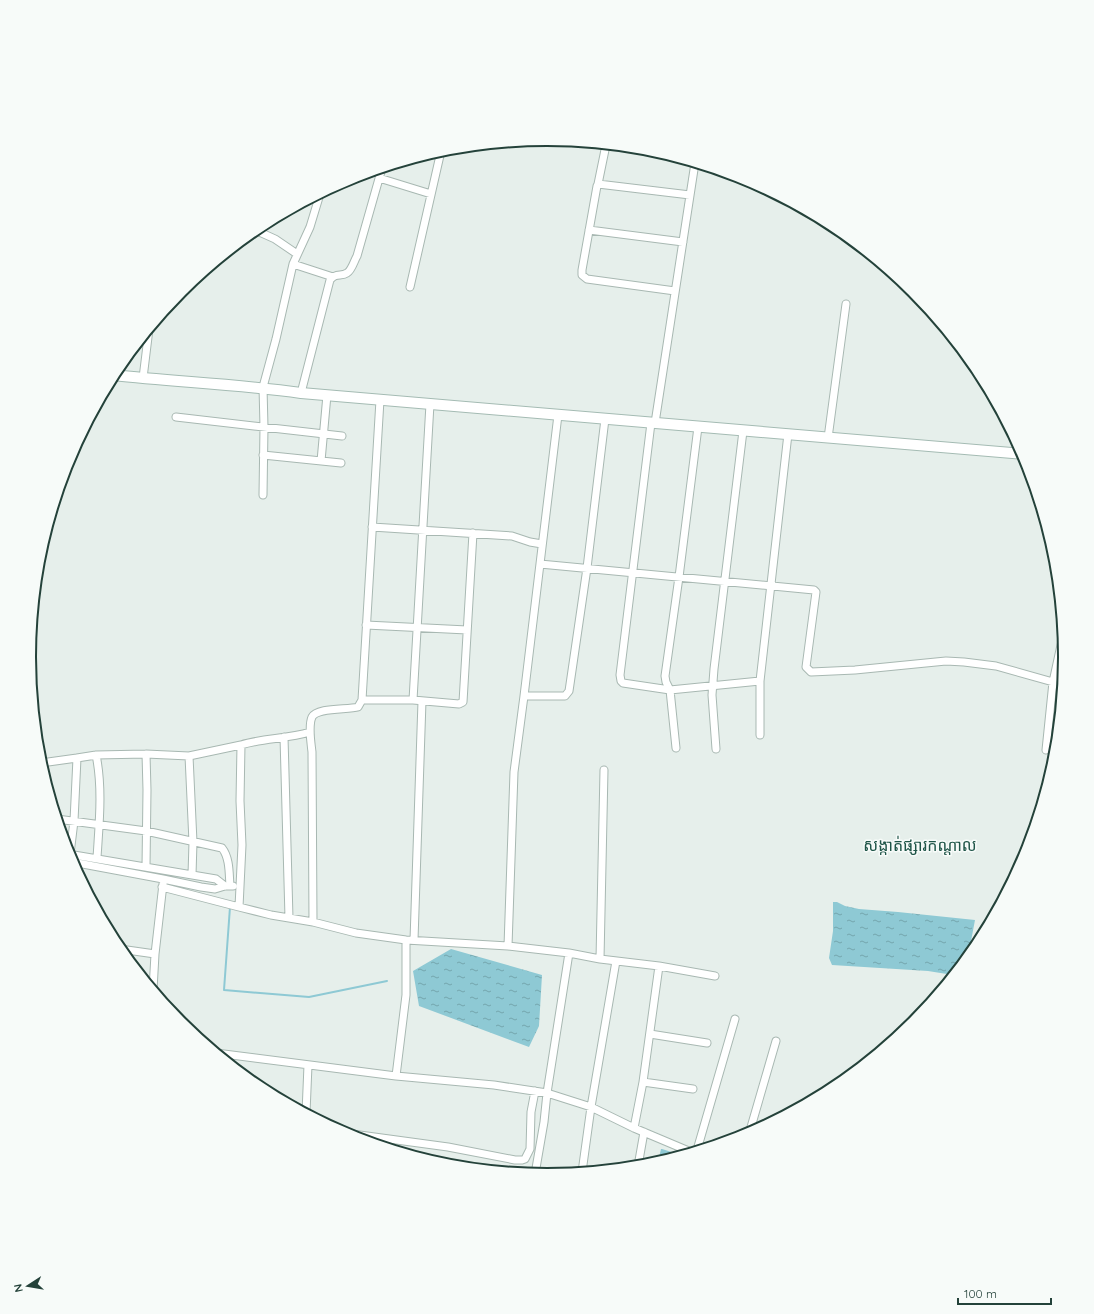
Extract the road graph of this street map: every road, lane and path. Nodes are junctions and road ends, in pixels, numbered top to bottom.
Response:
1 (605, 149) edge
2 (439, 158) edge
3 (694, 168) edge
4 (380, 174) edge
5 (379, 178) junction
6 (598, 184) junction
7 (431, 194) junction
8 (690, 195) junction
9 (318, 201) edge
10 (589, 230) junction
11 (261, 233) edge
12 (683, 242) junction
13 (297, 254) junction
14 (293, 264) junction
15 (333, 277) junction
16 (410, 287) dead end
17 (675, 291) junction
18 (846, 304) dead end
19 (148, 339) edge
20 (120, 376) edge
21 (143, 378) junction
22 (263, 388) junction
23 (301, 393) junction
24 (327, 395) junction
25 (380, 400) junction
26 (430, 404) junction
27 (558, 415) junction
28 (176, 417) dead end
29 (605, 419) junction
30 (653, 423) junction
31 (264, 427) junction
32 (698, 427) junction
33 (743, 431) junction
34 (324, 434) junction
35 (788, 434) junction
36 (342, 436) dead end
37 (828, 438) junction
38 (1015, 453) edge
39 (263, 455) junction
40 (321, 461) junction
41 (341, 463) dead end
42 (262, 495) dead end
43 (372, 527) junction
44 (423, 530) junction
45 (473, 533) junction
46 (542, 544) junction
47 (540, 564) junction
48 (587, 568) junction
49 (633, 573) junction
50 (680, 577) junction
51 (725, 582) junction
52 (771, 586) junction
53 (366, 625) junction
54 (417, 627) junction
55 (467, 630) junction
56 (1058, 659) edge
57 (760, 681) junction
58 (1053, 682) junction
59 (713, 686) junction
60 (670, 690) junction
61 (524, 696) junction
62 (362, 700) junction
63 (413, 700) junction
64 (422, 701) junction
65 (310, 732) junction
66 (760, 735) dead end
67 (284, 737) junction
68 (240, 745) junction
69 (676, 748) dead end
70 (716, 750) dead end
71 (1046, 750) dead end
72 (146, 754) junction
73 (96, 755) junction
74 (189, 756) junction
75 (77, 758) junction
76 (47, 762) edge
77 (604, 770) dead end
78 (63, 820) edge
79 (74, 821) junction
80 (99, 824) junction
81 (146, 831) junction
82 (71, 842) edge
83 (193, 842) junction
84 (76, 855) edge
85 (97, 858) junction
86 (80, 863) edge
87 (146, 867) junction
88 (192, 874) junction
89 (163, 879) junction
90 (228, 886) junction
91 (162, 887) junction
92 (239, 887) junction
93 (239, 907) junction
94 (288, 918) junction
95 (313, 922) junction
96 (406, 940) junction
97 (414, 940) junction
98 (508, 946) junction
99 (129, 950) edge
100 (569, 953) junction
101 (156, 954) junction
102 (600, 959) junction
103 (616, 961) junction
104 (659, 966) junction
105 (715, 976) dead end
106 (154, 982) edge
107 (735, 1019) dead end
108 (650, 1034) junction
109 (776, 1041) dead end
110 (707, 1042) dead end
111 (227, 1054) edge
112 (308, 1065) junction
113 (396, 1076) junction
114 (643, 1082) junction
115 (694, 1089) dead end
116 (535, 1091) junction
117 (546, 1093) junction
118 (591, 1107) junction
119 (306, 1108) edge
120 (752, 1125) edge
121 (634, 1128) junction
122 (644, 1132) junction
123 (372, 1137) edge
124 (698, 1145) edge
125 (685, 1149) edge
126 (639, 1159) edge
127 (583, 1167) edge
128 (536, 1168) edge

1 - 6 street
2 - 7 street
3 - 8 street
4 - 5 street
5 - 7 street
5 - 15 street
6 - 8 street
6 - 10 street
7 - 16 street
8 - 12 street
9 - 13 street
10 - 12 street
10 - 17 street
11 - 13 street
12 - 17 street
13 - 14 street
14 - 15 street
14 - 22 street
15 - 23 street
17 - 30 street
18 - 37 street
19 - 21 street
20 - 21 street
21 - 22 street
22 - 23 street
22 - 31 street
23 - 24 street
24 - 25 street
24 - 34 street
25 - 26 street
25 - 43 street
26 - 27 street
26 - 44 street
27 - 29 street
27 - 46 street
28 - 31 street
29 - 30 street
29 - 48 street
30 - 32 street
30 - 49 street
31 - 34 street
31 - 39 street
32 - 33 street
32 - 50 street
33 - 35 street
33 - 51 street
34 - 36 street
34 - 40 street
35 - 37 street
35 - 52 street
37 - 38 street
39 - 40 street
39 - 42 street
40 - 41 street
43 - 44 street
43 - 53 street
44 - 45 street
44 - 54 street
45 - 46 street
45 - 55 street
46 - 47 street
47 - 48 street
47 - 61 street
48 - 49 street
48 - 61 street
49 - 50 street
49 - 60 street
50 - 51 street
50 - 60 street
51 - 52 street
51 - 59 street
52 - 57 street
52 - 58 street
53 - 54 street
53 - 62 street
54 - 55 street
54 - 63 street
55 - 64 street
56 - 58 street
57 - 59 street
57 - 66 street
58 - 71 street
59 - 60 street
59 - 70 street
60 - 69 street
61 - 98 street
62 - 63 street
62 - 65 street
63 - 64 street
64 - 97 street
65 - 67 street
65 - 95 street
67 - 68 street
67 - 94 street
68 - 74 street
68 - 92 street
72 - 73 street
72 - 74 street
72 - 81 street
73 - 75 street
73 - 80 street
74 - 83 street
75 - 76 street
75 - 79 street
77 - 102 street
78 - 79 street
79 - 80 street
79 - 82 street
80 - 81 street
80 - 85 street
81 - 83 street
81 - 87 street
83 - 88 street
83 - 90 street
84 - 85 street
85 - 87 street
86 - 89 street
87 - 88 street
88 - 90 street
89 - 90 street
89 - 91 street
90 - 92 street
91 - 93 street
91 - 101 street
92 - 93 street
93 - 94 street
94 - 95 street
95 - 96 street
96 - 97 street
96 - 113 street
97 - 98 street
98 - 100 street
99 - 101 street
100 - 102 street
100 - 117 street
101 - 106 street
102 - 103 street
103 - 104 street
103 - 118 street
104 - 105 street
104 - 108 street
107 - 124 street
108 - 110 street
108 - 114 street
109 - 120 street
111 - 112 street
112 - 113 street
112 - 119 street
113 - 116 street
114 - 115 street
114 - 121 street
116 - 117 street
116 - 123 street
117 - 118 street
117 - 128 street
118 - 121 street
118 - 127 street
121 - 122 street
122 - 125 street
122 - 126 street

